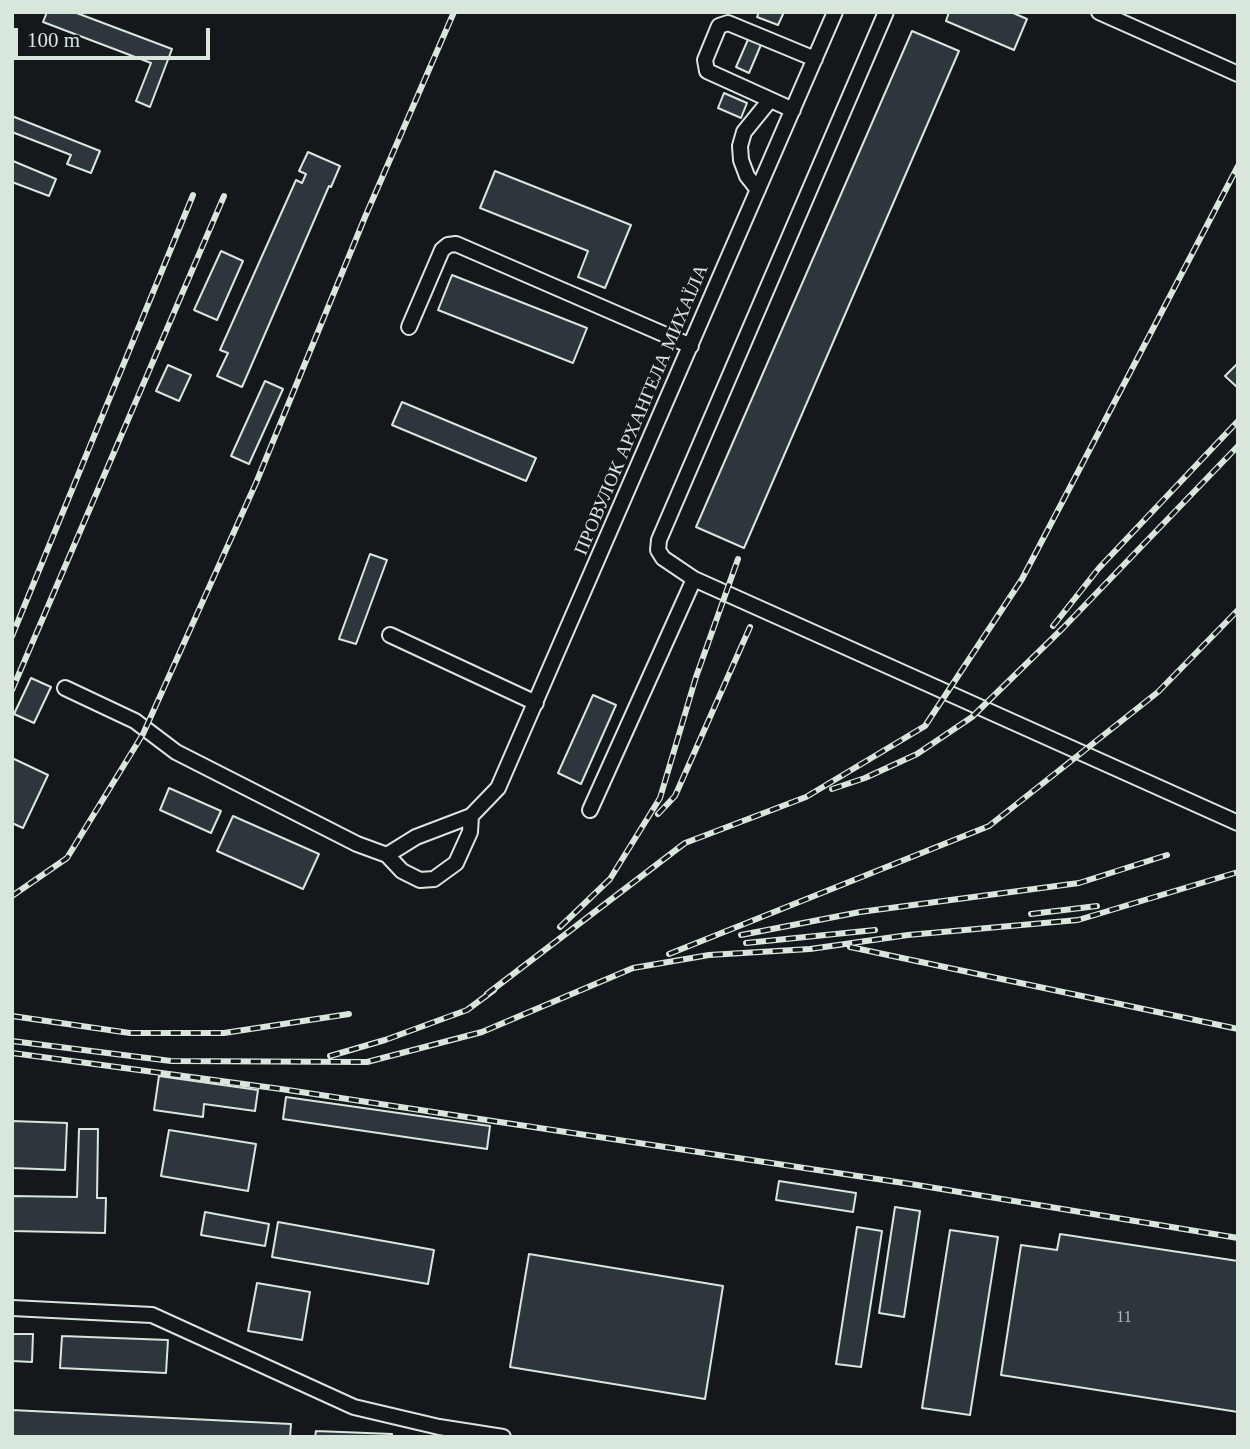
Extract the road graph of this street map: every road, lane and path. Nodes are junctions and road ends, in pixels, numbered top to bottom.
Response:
1 (835, 12) edge
2 (886, 12) edge
3 (1099, 12) edge
4 (815, 59) junction
5 (1238, 74) edge
6 (770, 100) junction
7 (793, 110) junction
8 (758, 190) junction
9 (410, 327) dead end
10 (691, 346) junction
11 (694, 579) junction
12 (390, 635) dead end
13 (65, 688) dead end
14 (536, 703) junction
15 (590, 810) dead end
16 (471, 816) junction
17 (1238, 823) edge
18 (387, 855) junction
19 (12, 1308) edge
20 (503, 1437) edge

1 - 4 street, ПРОВУЛОК АРХАНГЕЛА МИХАЇЛА
2 - 11 street
3 - 5 street
4 - 6 street
4 - 7 street, ПРОВУЛОК АРХАНГЕЛА МИХАЇЛА
6 - 7 street
6 - 8 street
7 - 8 street, ПРОВУЛОК АРХАНГЕЛА МИХАЇЛА
8 - 10 street, ПРОВУЛОК АРХАНГЕЛА МИХАЇЛА
9 - 10 street
10 - 14 street, ПРОВУЛОК АРХАНГЕЛА МИХАЇЛА
11 - 15 street
11 - 17 street
12 - 14 street
13 - 18 street
14 - 16 street, ПРОВУЛОК АРХАНГЕЛА МИХАЇЛА
16 - 18 street, ПРОВУЛОК АРХАНГЕЛА МИХАЇЛА
16 - 18 street, ПРОВУЛОК АРХАНГЕЛА МИХАЇЛА
19 - 20 street

